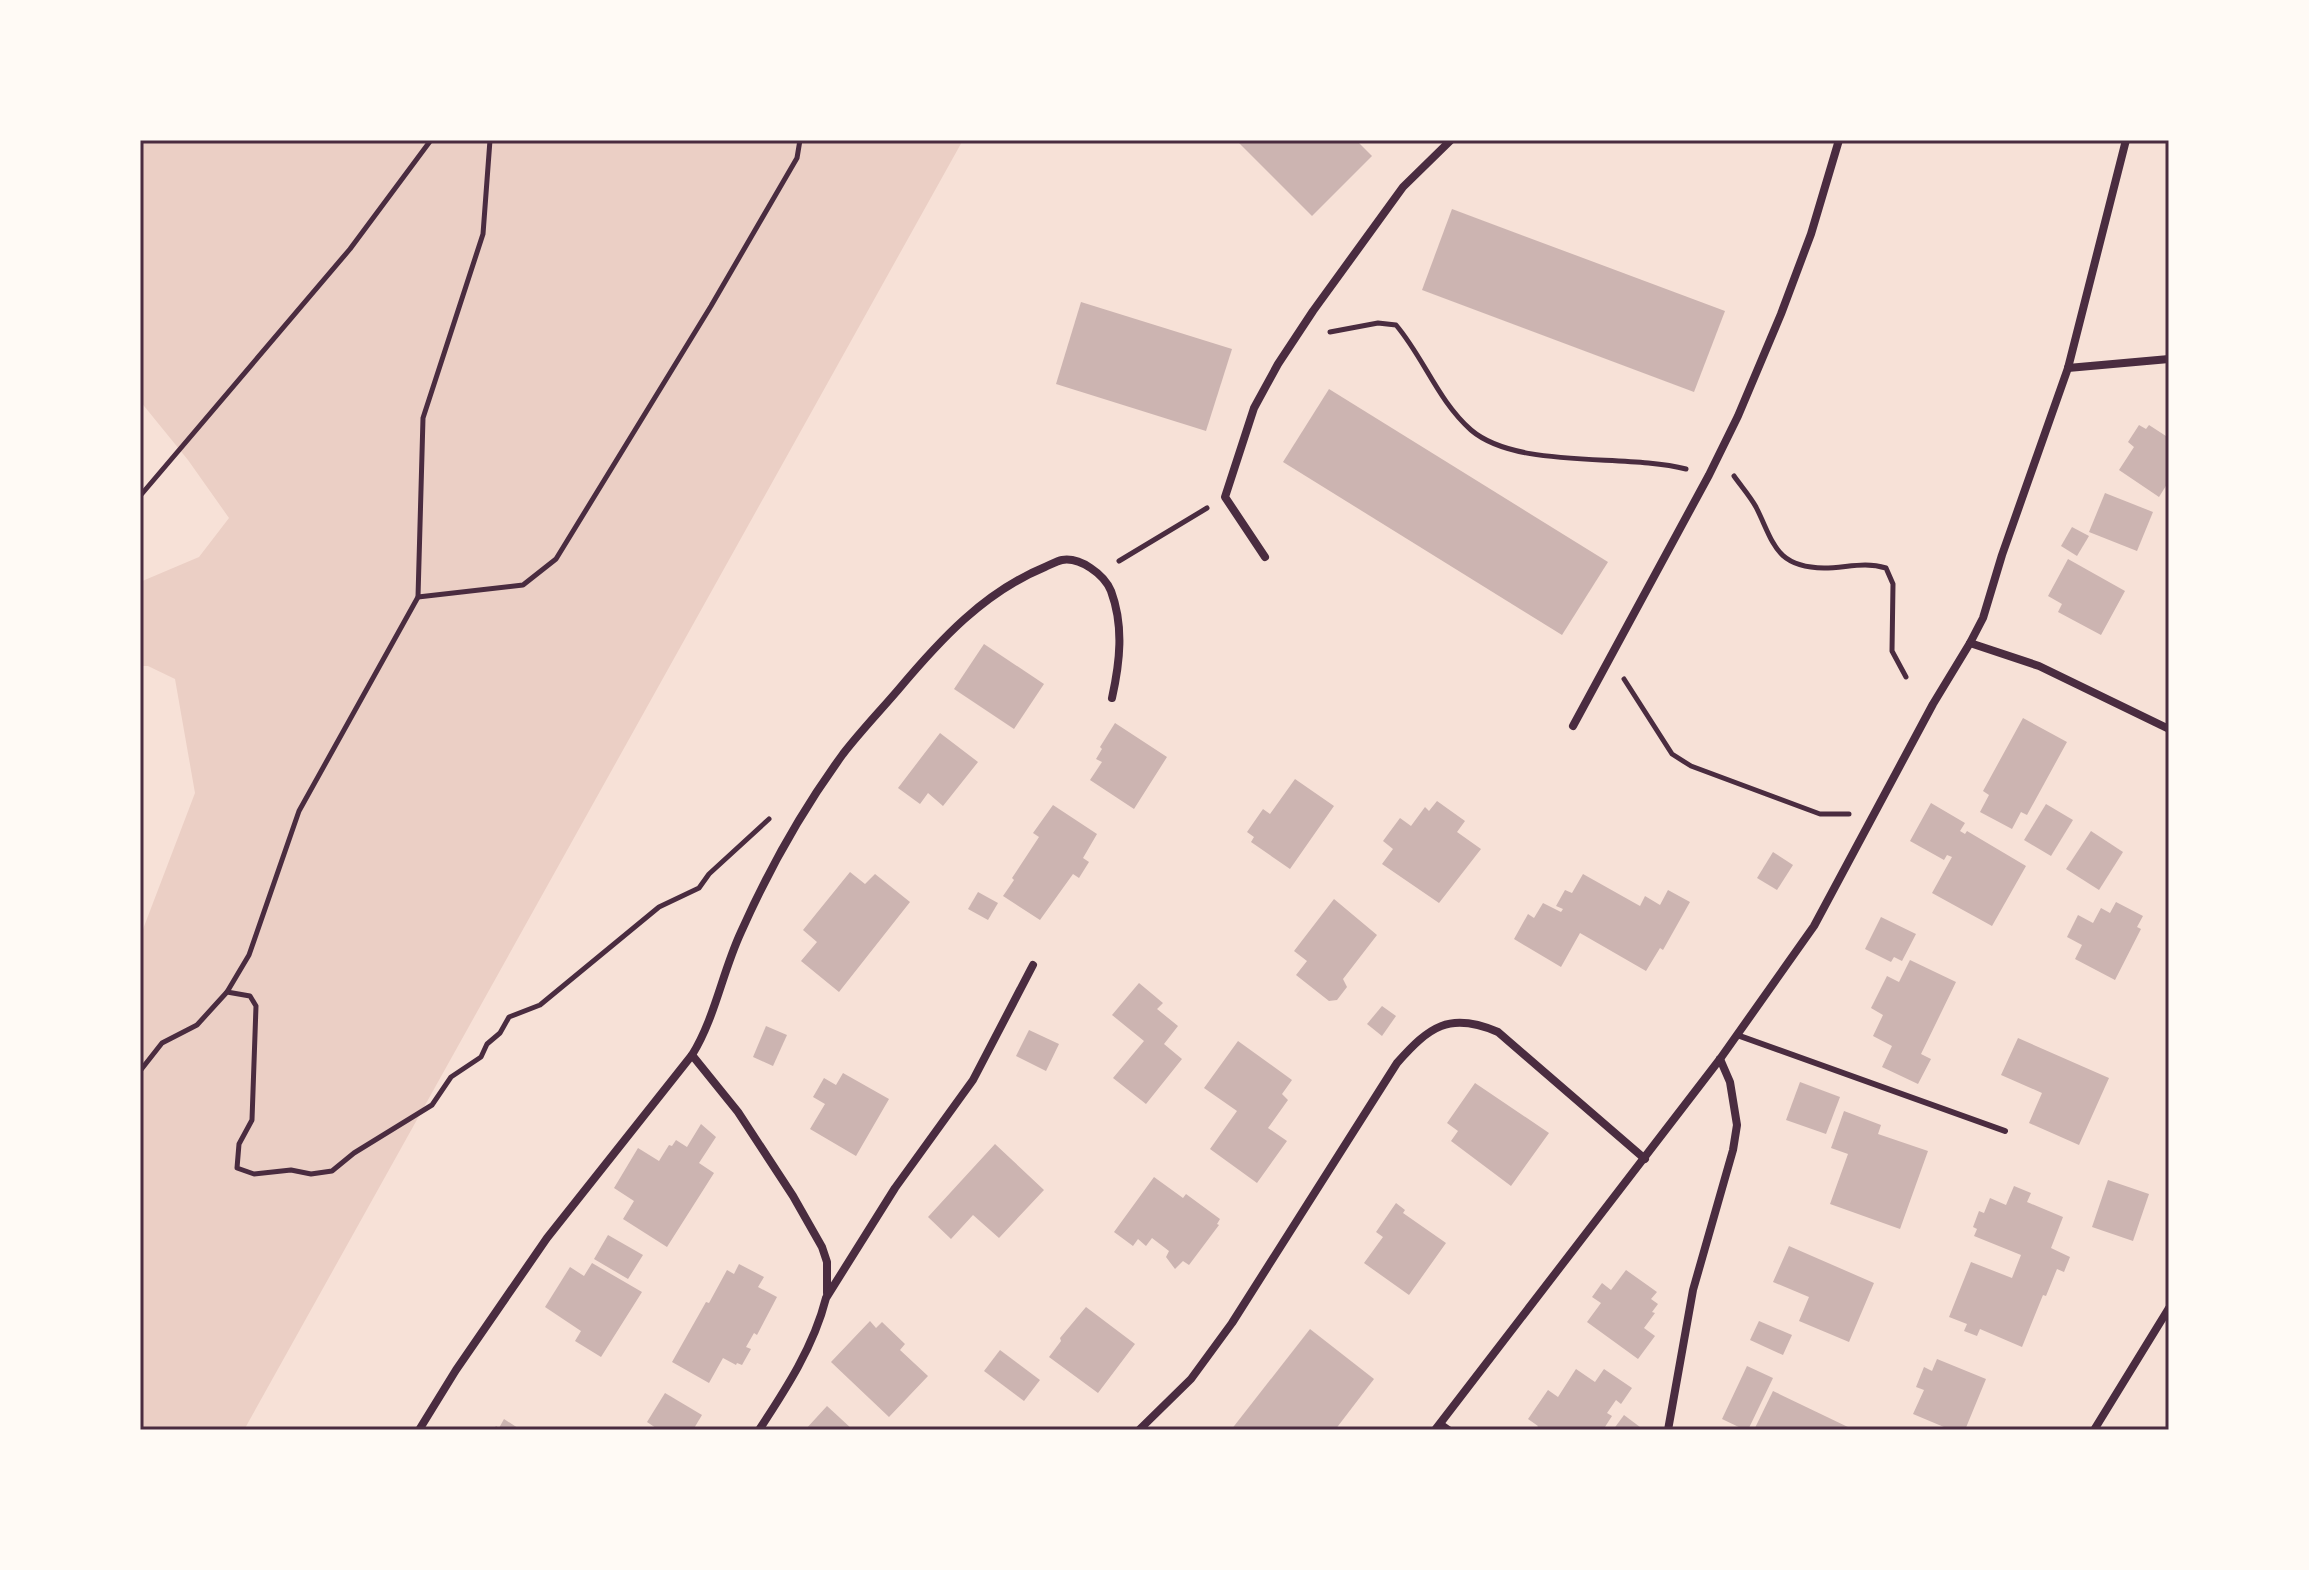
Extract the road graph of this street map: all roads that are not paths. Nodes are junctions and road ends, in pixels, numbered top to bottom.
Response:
1 (1451, 140) edge
2 (1839, 140) edge
3 (2126, 140) edge
4 (2169, 359) edge
5 (2068, 368) junction
6 (1265, 557) dead end
7 (1970, 643) junction
8 (1112, 698) dead end
9 (1573, 726) dead end
10 (2169, 729) edge
11 (1033, 965) dead end
12 (1737, 1035) junction
13 (692, 1055) junction
14 (1720, 1059) junction
15 (2005, 1131) dead end
16 (1645, 1159) junction
17 (826, 1298) junction
18 (2169, 1308) edge
19 (1438, 1426) edge
20 (419, 1430) edge
21 (759, 1430) edge
22 (1139, 1430) edge
23 (1450, 1430) edge
24 (1668, 1430) edge
25 (2094, 1430) edge

1 - 6 street
2 - 9 street
3 - 5 street
4 - 5 street
5 - 7 street
7 - 10 street
7 - 12 street
8 - 13 street
11 - 17 street
12 - 14 street
12 - 15 lane
13 - 17 street
13 - 20 street
14 - 16 street
14 - 24 street
16 - 19 street
16 - 22 street
17 - 21 street
18 - 25 street
19 - 23 lane

